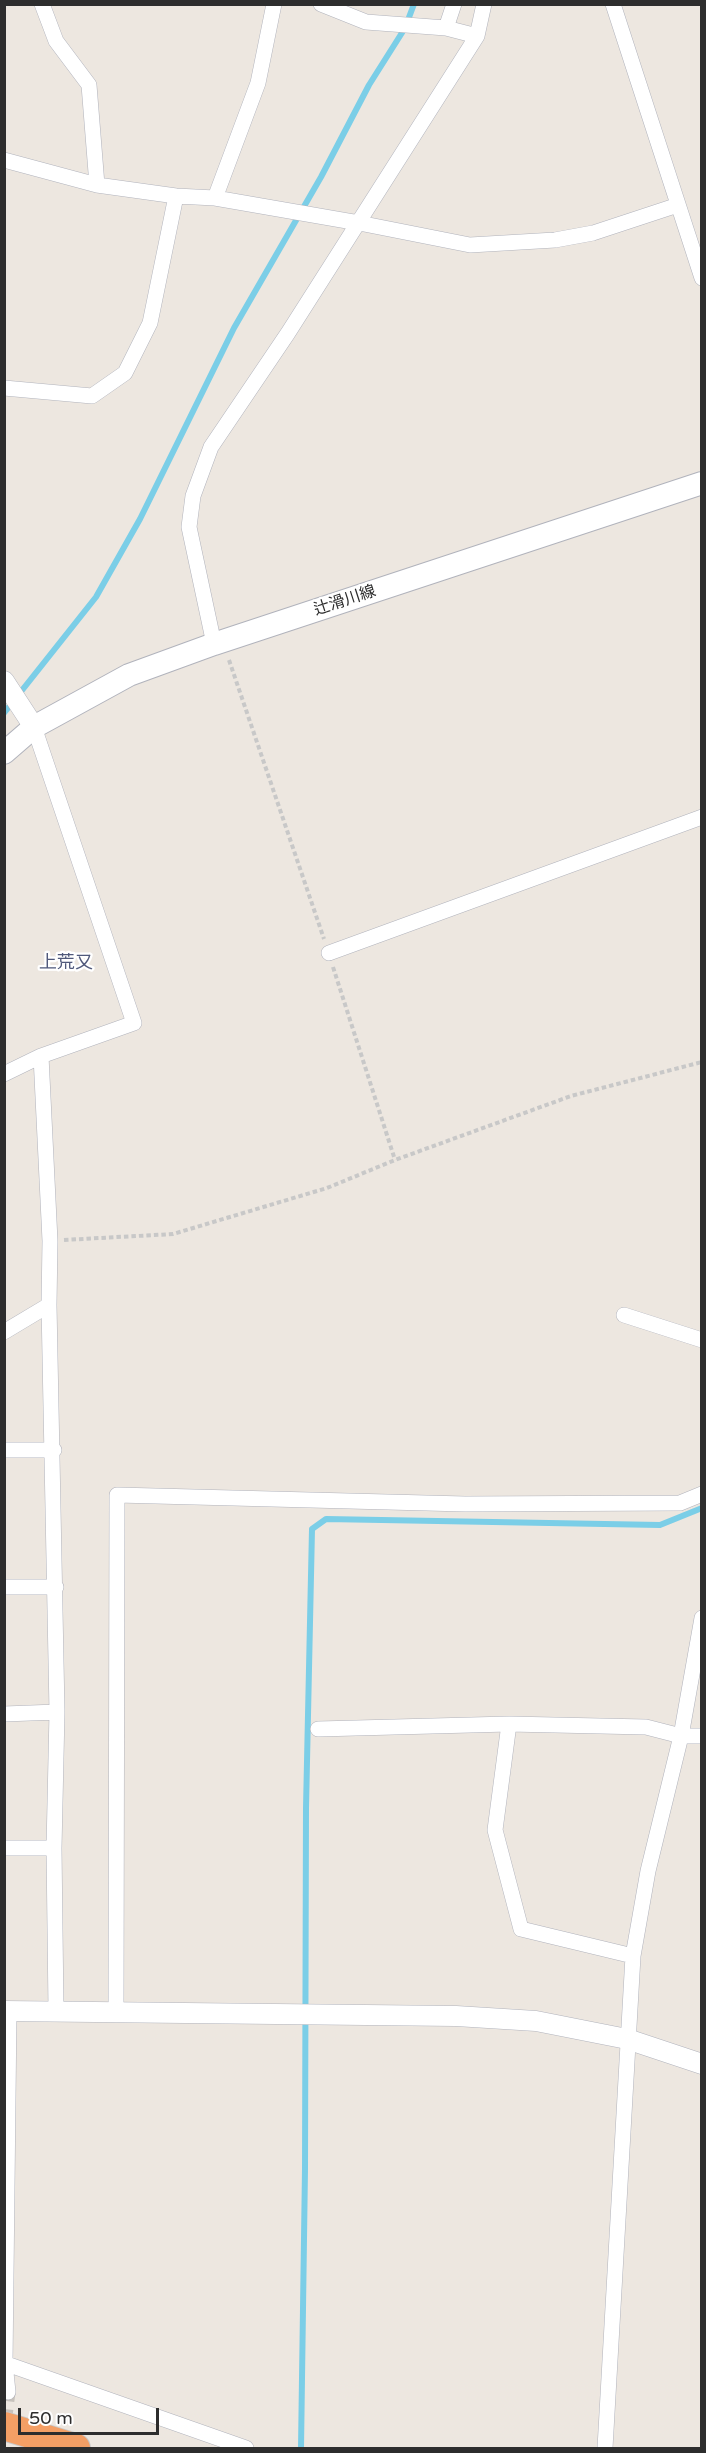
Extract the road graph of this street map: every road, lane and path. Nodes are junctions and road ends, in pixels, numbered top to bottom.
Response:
1 (42, 4) edge
2 (274, 4) edge
3 (321, 4) edge
4 (454, 4) edge
5 (484, 4) edge
6 (613, 4) edge
7 (446, 28) junction
8 (477, 36) junction
9 (4, 160) edge
10 (97, 185) junction
11 (176, 196) junction
12 (215, 198) junction
13 (678, 205) junction
14 (359, 223) junction
15 (702, 278) edge
16 (4, 388) edge
17 (702, 483) edge
18 (214, 644) junction
19 (4, 681) edge
20 (34, 727) junction
21 (4, 753) edge
22 (702, 817) edge
23 (329, 953) junction
24 (41, 1056) junction
25 (702, 1062) edge
26 (4, 1074) edge
27 (395, 1160) junction
28 (50, 1241) junction
29 (49, 1305) junction
30 (624, 1315) dead end
31 (4, 1332) edge
32 (702, 1340) edge
33 (4, 1450) edge
34 (54, 1450) junction
35 (702, 1494) edge
36 (4, 1587) edge
37 (56, 1587) junction
38 (702, 1618) edge
39 (57, 1712) junction
40 (4, 1714) edge
41 (509, 1724) junction
42 (318, 1729) dead end
43 (681, 1736) junction
44 (702, 1736) edge
45 (4, 1848) edge
46 (54, 1848) junction
47 (633, 1956) junction
48 (56, 2010) junction
49 (7, 2011) edge
50 (116, 2011) junction
51 (627, 2039) junction
52 (702, 2064) edge
53 (5, 2363) edge
54 (8, 2392) dead end
55 (4, 2426) edge
56 (76, 2448) edge
57 (246, 2448) edge
58 (605, 2448) edge

1 - 10 street
2 - 12 street
3 - 7 street
4 - 7 street
5 - 8 street
6 - 13 street
7 - 8 street
8 - 14 street
9 - 10 street
10 - 11 street
11 - 12 street
11 - 16 street
12 - 14 street
13 - 14 street
13 - 15 street
14 - 18 street
17 - 18 main road, 辻滑川線
18 - 20 main road, 辻滑川線
18 - 23 path
19 - 20 street
20 - 21 main road, 辻滑川線
20 - 24 street
22 - 23 street
23 - 27 path
24 - 26 street
24 - 28 street
25 - 27 path
27 - 28 path
28 - 29 street
29 - 31 street
29 - 34 street
30 - 32 street
33 - 34 street
34 - 37 street
35 - 50 street
36 - 37 street
37 - 39 street
38 - 43 street
39 - 40 street
39 - 46 street
41 - 42 street
41 - 43 street
41 - 47 street
43 - 44 street
43 - 47 street
45 - 46 street
46 - 48 street
47 - 51 street
48 - 49 street
48 - 50 street
49 - 53 street
50 - 51 street
51 - 52 street
51 - 58 street
53 - 54 street
53 - 57 street
55 - 56 highway

